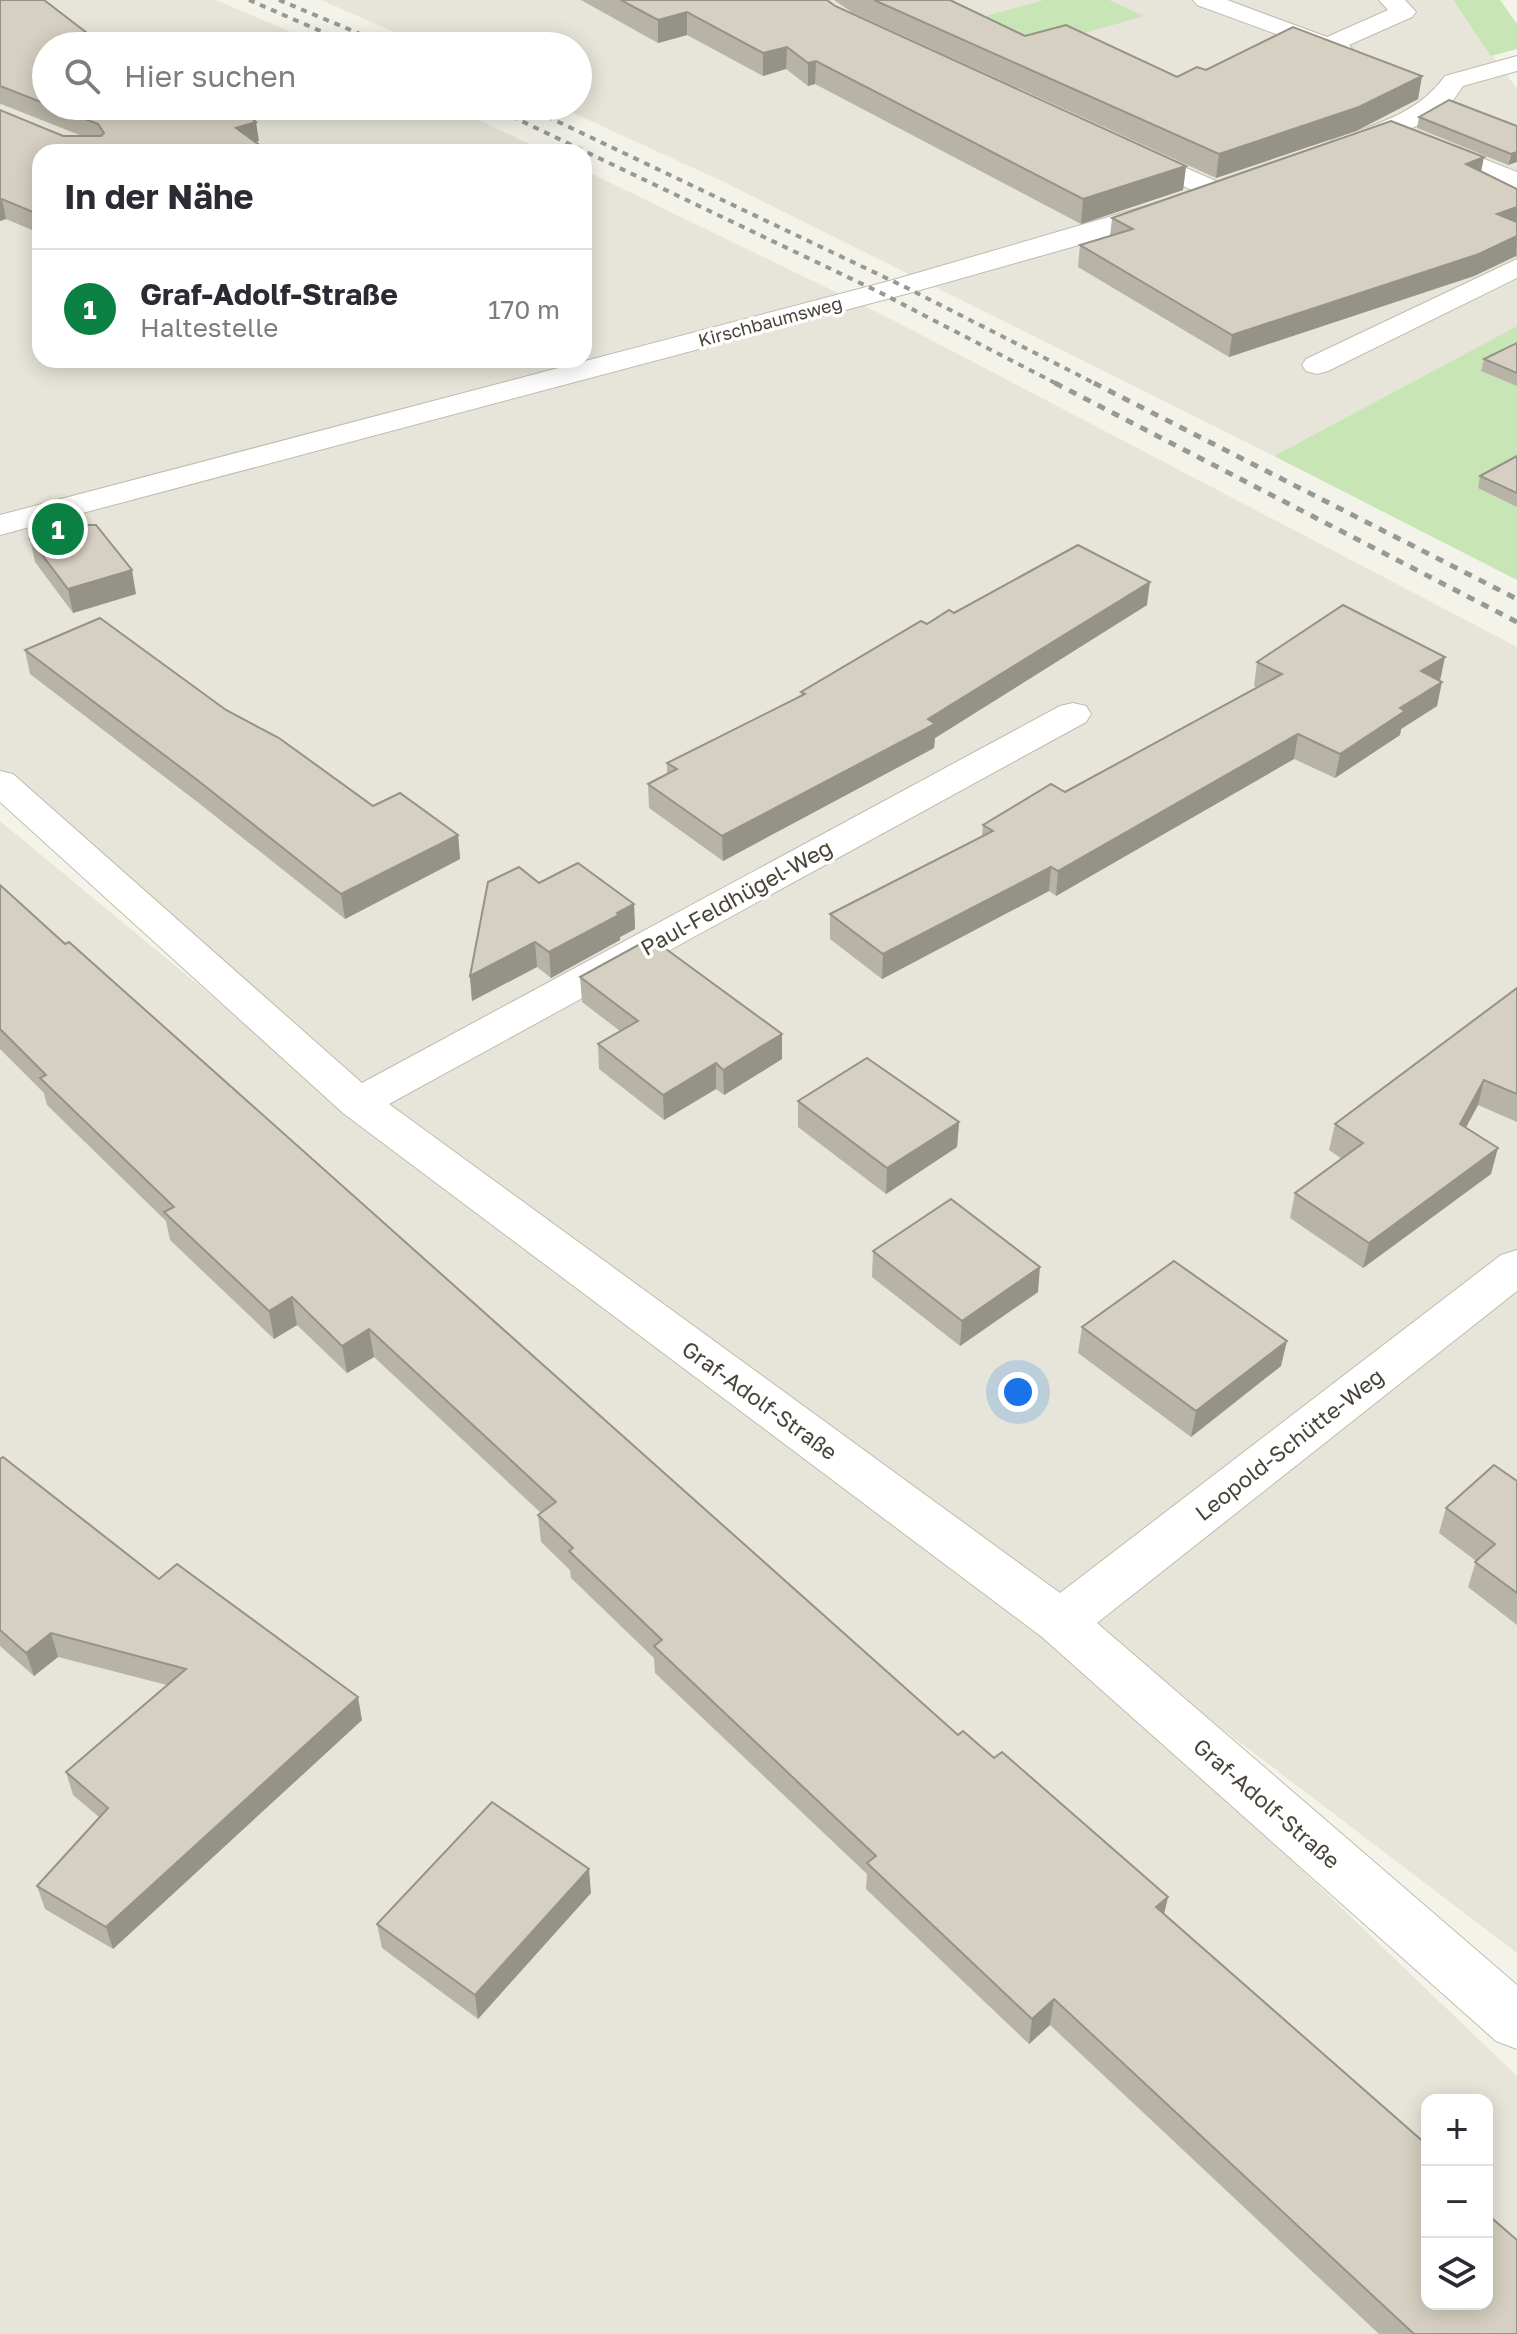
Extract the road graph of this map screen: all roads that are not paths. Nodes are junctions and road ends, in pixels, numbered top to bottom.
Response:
1 (1205, 0) edge
2 (1391, 0) edge
3 (1329, 45) junction
4 (1369, 61) edge
5 (1507, 66) edge
6 (1387, 128) junction
7 (1102, 139) edge
8 (1321, 153) edge
9 (1517, 181) edge
10 (1517, 267) edge
11 (1317, 365) dead end
12 (0, 525) edge
13 (1073, 714) dead end
14 (0, 782) edge
15 (358, 1103) junction
16 (1517, 1267) edge
17 (1060, 1622) junction
18 (1517, 2022) edge

1 - 3 street
2 - 3 street
3 - 4 street
5 - 6 street
6 - 8 street
6 - 9 street
7 - 12 street, Kirschbaumsweg
10 - 11 street
13 - 15 street, Paul-Feldhügel-Weg
14 - 15 street, Graf-Adolf-Straße
15 - 17 street, Graf-Adolf-Straße
16 - 17 street, Leopold-Schütte-Weg
17 - 18 street, Graf-Adolf-Straße

